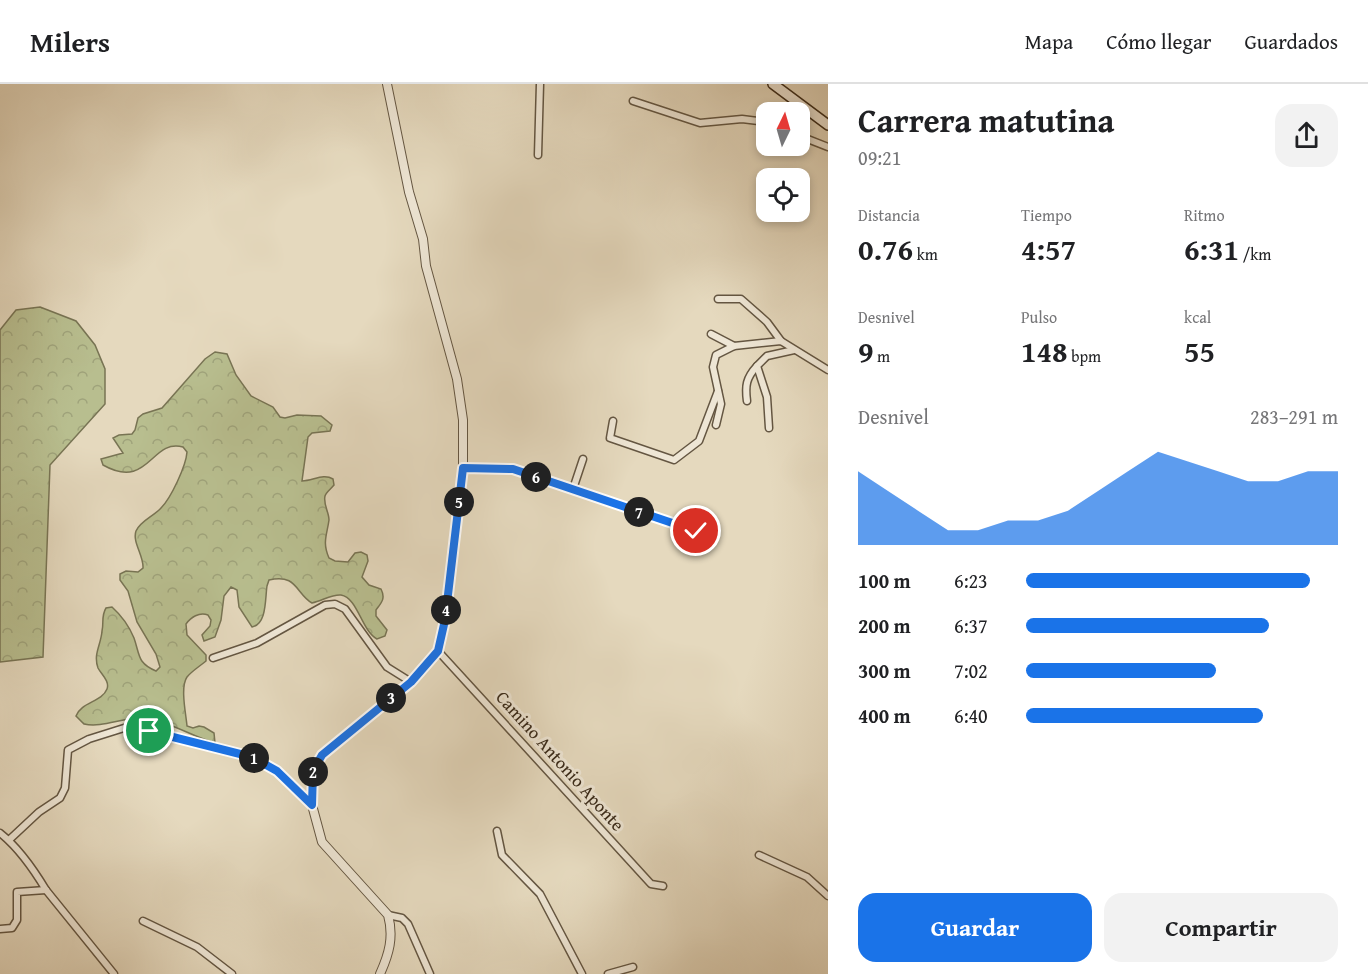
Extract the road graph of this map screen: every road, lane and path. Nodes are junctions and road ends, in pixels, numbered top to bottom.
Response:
1 (387, 84) edge
2 (540, 84) edge
3 (773, 84) edge
4 (633, 101) dead end
5 (756, 120) edge
6 (828, 124) edge
7 (810, 140) edge
8 (828, 147) edge
9 (538, 155) dead end
10 (718, 298) dead end
11 (711, 334) dead end
12 (781, 341) junction
13 (734, 346) junction
14 (795, 350) junction
15 (757, 366) junction
16 (828, 370) edge
17 (719, 391) junction
18 (747, 401) dead end
19 (614, 421) dead end
20 (716, 425) dead end
21 (769, 428) dead end
22 (583, 459) dead end
23 (463, 468) junction
24 (573, 489) junction
25 (696, 531) dead end
26 (438, 651) junction
27 (213, 658) dead end
28 (411, 682) junction
29 (312, 805) junction
30 (497, 831) dead end
31 (0, 834) edge
32 (9, 840) junction
33 (759, 855) dead end
34 (663, 886) dead end
35 (46, 890) junction
36 (828, 896) edge
37 (388, 915) junction
38 (143, 921) dead end
39 (0, 929) edge
40 (633, 967) dead end
41 (114, 974) edge
42 (232, 974) edge
43 (380, 974) edge
44 (430, 974) edge
45 (582, 974) edge
46 (608, 974) edge

1 - 23 street
2 - 9 street
3 - 6 main road
4 - 5 street
7 - 8 street
10 - 12 street
11 - 13 street
12 - 13 street
12 - 14 street
13 - 17 street
14 - 15 street
14 - 16 street
15 - 18 street
15 - 21 street
17 - 19 street
17 - 20 street
22 - 24 street
23 - 24 street
23 - 26 street
24 - 25 street
26 - 28 street
26 - 34 street, Camino Antonio Aponte
27 - 28 street
28 - 29 street
29 - 32 street
29 - 37 street
30 - 45 street
31 - 32 street
32 - 35 street
33 - 36 street
35 - 39 street
35 - 41 street
37 - 43 street
37 - 44 street
38 - 42 street
40 - 46 street

